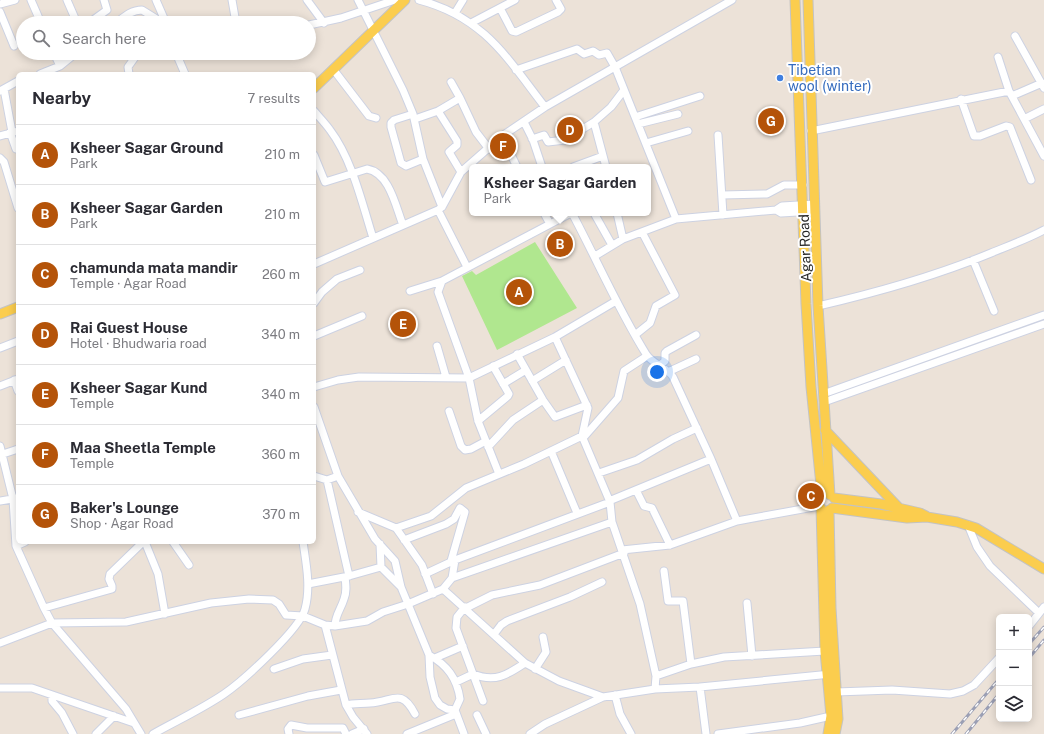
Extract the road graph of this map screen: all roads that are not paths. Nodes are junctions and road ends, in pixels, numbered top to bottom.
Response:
1 (15, 0) edge
2 (30, 0) edge
3 (67, 0) edge
4 (104, 0) edge
5 (156, 0) edge
6 (232, 0) edge
7 (307, 0) edge
8 (358, 0) edge
9 (395, 0) edge
10 (405, 0) edge
11 (419, 0) edge
12 (463, 0) edge
13 (515, 0) edge
14 (556, 0) edge
15 (732, 0) edge
16 (795, 0) edge
17 (808, 0) edge
18 (0, 4) edge
19 (500, 8) junction
20 (363, 11) junction
21 (0, 12) edge
22 (455, 13) junction
23 (38, 16) edge
24 (74, 16) edge
25 (99, 16) edge
26 (126, 16) edge
27 (151, 16) edge
28 (163, 16) edge
29 (235, 16) edge
30 (324, 23) junction
31 (471, 23) junction
32 (316, 24) edge
33 (374, 29) junction
34 (1015, 36) dead end
35 (14, 46) dead end
36 (998, 58) dead end
37 (57, 60) edge
38 (67, 60) edge
39 (133, 60) edge
40 (179, 60) edge
41 (60, 66) junction
42 (615, 67) junction
43 (334, 69) junction
44 (516, 70) junction
45 (46, 72) edge
46 (129, 72) edge
47 (184, 72) edge
48 (16, 82) edge
49 (451, 82) dead end
50 (1043, 85) edge
51 (316, 86) edge
52 (2, 90) edge
53 (624, 90) junction
54 (1010, 94) junction
55 (700, 96) dead end
56 (460, 98) junction
57 (961, 100) junction
58 (545, 107) junction
59 (1044, 109) edge
60 (438, 111) junction
61 (316, 113) edge
62 (678, 114) dead end
63 (414, 116) junction
64 (376, 118) dead end
65 (1024, 119) junction
66 (637, 121) junction
67 (524, 122) junction
68 (594, 122) junction
69 (688, 131) dead end
70 (811, 131) junction
71 (14, 132) edge
72 (718, 135) dead end
73 (0, 136) edge
74 (502, 136) junction
75 (532, 139) junction
76 (646, 143) junction
77 (489, 148) junction
78 (16, 149) dead end
79 (603, 156) junction
80 (1044, 156) edge
81 (0, 158) edge
82 (423, 159) junction
83 (316, 160) edge
84 (470, 164) edge
85 (516, 164) edge
86 (541, 164) edge
87 (581, 164) edge
88 (605, 164) edge
89 (469, 165) edge
90 (461, 172) junction
91 (352, 174) junction
92 (322, 177) junction
93 (316, 179) edge
94 (1031, 180) dead end
95 (803, 185) junction
96 (722, 195) junction
97 (16, 201) edge
98 (815, 208) junction
99 (440, 209) junction
100 (804, 209) junction
101 (723, 215) junction
102 (546, 216) edge
103 (566, 216) edge
104 (574, 216) edge
105 (596, 216) edge
106 (618, 216) edge
107 (676, 219) junction
108 (550, 224) junction
109 (403, 225) junction
110 (1044, 230) edge
111 (642, 232) junction
112 (373, 238) junction
113 (623, 239) junction
114 (612, 245) junction
115 (594, 256) junction
116 (973, 260) junction
117 (316, 263) edge
118 (467, 267) junction
119 (360, 270) dead end
120 (442, 281) junction
121 (410, 291) dead end
122 (316, 300) edge
123 (616, 302) junction
124 (818, 306) junction
125 (16, 308) edge
126 (994, 311) dead end
127 (0, 314) edge
128 (1044, 315) edge
129 (362, 316) dead end
130 (1044, 324) edge
131 (992, 334) junction
132 (316, 335) edge
133 (635, 335) junction
134 (696, 335) dead end
135 (555, 337) junction
136 (995, 341) junction
137 (16, 342) edge
138 (437, 346) dead end
139 (0, 348) edge
140 (517, 354) junction
141 (647, 356) junction
142 (696, 359) dead end
143 (566, 360) junction
144 (929, 360) junction
145 (493, 366) junction
146 (659, 366) junction
147 (526, 370) junction
148 (670, 371) junction
149 (446, 377) junction
150 (469, 378) junction
151 (16, 379) edge
152 (532, 381) junction
153 (503, 384) junction
154 (0, 386) edge
155 (316, 386) edge
156 (823, 398) junction
157 (543, 400) junction
158 (587, 405) junction
159 (449, 411) dead end
160 (316, 414) edge
161 (478, 421) junction
162 (697, 428) junction
163 (825, 430) junction
164 (583, 437) junction
165 (487, 444) junction
166 (0, 446) edge
167 (16, 450) edge
168 (551, 451) junction
169 (3, 454) junction
170 (711, 458) junction
171 (599, 473) junction
172 (498, 474) junction
173 (338, 476) junction
174 (316, 477) edge
175 (327, 480) junction
176 (636, 490) junction
177 (15, 498) edge
178 (0, 501) edge
179 (609, 502) junction
180 (827, 503) junction
181 (899, 508) junction
182 (358, 512) junction
183 (577, 513) junction
184 (927, 517) junction
185 (737, 521) junction
186 (612, 522) junction
187 (968, 525) junction
188 (396, 528) junction
189 (404, 540) junction
190 (20, 544) edge
191 (142, 544) edge
192 (145, 544) edge
193 (174, 544) edge
194 (303, 544) edge
195 (380, 544) junction
196 (670, 545) junction
197 (16, 546) junction
198 (623, 552) junction
199 (453, 561) junction
200 (189, 565) dead end
201 (381, 567) junction
202 (1041, 568) edge
203 (664, 571) dead end
204 (425, 574) junction
205 (347, 576) junction
206 (452, 578) junction
207 (602, 582) dead end
208 (308, 584) junction
209 (401, 587) junction
210 (443, 588) junction
211 (433, 594) junction
212 (747, 603) dead end
213 (408, 604) junction
214 (1044, 607) edge
215 (44, 608) junction
216 (465, 608) junction
217 (165, 614) junction
218 (1039, 614) junction
219 (303, 616) junction
220 (1032, 622) edge
221 (52, 623) junction
222 (325, 625) junction
223 (335, 626) junction
224 (495, 633) junction
225 (543, 637) dead end
226 (0, 643) edge
227 (462, 646) junction
228 (825, 651) junction
229 (332, 655) junction
230 (432, 656) junction
231 (752, 656) junction
232 (996, 661) edge
233 (526, 663) junction
234 (691, 664) junction
235 (274, 669) dead end
236 (535, 669) junction
237 (473, 674) junction
238 (831, 674) junction
239 (656, 676) junction
240 (456, 682) junction
241 (700, 687) junction
242 (0, 688) edge
243 (655, 689) junction
244 (341, 690) junction
245 (836, 692) junction
246 (52, 695) junction
247 (615, 695) junction
248 (603, 697) junction
249 (483, 701) dead end
250 (346, 704) junction
251 (455, 712) junction
252 (415, 714) dead end
253 (239, 715) dead end
254 (477, 715) dead end
255 (114, 716) junction
256 (831, 716) junction
257 (134, 723) junction
258 (365, 731) edge
259 (770, 731) edge
260 (73, 734) edge
261 (96, 734) edge
262 (141, 734) edge
263 (153, 734) edge
264 (289, 734) edge
265 (346, 734) edge
266 (352, 734) edge
267 (406, 734) edge
268 (464, 734) edge
269 (486, 734) edge
270 (530, 734) edge
271 (631, 734) edge
272 (706, 734) edge
273 (718, 734) edge
274 (828, 734) edge
275 (835, 734) edge

1 - 18 street
2 - 23 street
3 - 24 street
4 - 25 street
5 - 28 street
6 - 29 street
7 - 30 street
8 - 20 street
9 - 20 street
10 - 33 main road
11 - 22 street
12 - 22 street
13 - 19 street
14 - 19 street
15 - 42 street
16 - 95 main road, Agar Road
17 - 70 main road
19 - 31 street
20 - 30 street
20 - 33 street
21 - 35 street
22 - 31 street
26 - 27 street
30 - 32 street
31 - 44 street
33 - 43 main road
33 - 63 street
34 - 50 street
36 - 54 street
37 - 41 street
38 - 41 street
39 - 46 street
40 - 47 street
41 - 45 street
42 - 44 street
42 - 53 street
42 - 58 street
43 - 51 main road
43 - 64 street
44 - 58 street
48 - 52 street
49 - 56 street
50 - 54 street
52 - 71 street
53 - 66 street
53 - 68 street
54 - 57 street
54 - 65 street
55 - 66 street
56 - 60 street
56 - 77 street
57 - 70 street
57 - 94 street
58 - 67 street
59 - 65 street
60 - 63 street
60 - 90 street
61 - 91 street
62 - 66 street
63 - 82 street
63 - 82 street
65 - 80 street
66 - 76 street
67 - 74 street
67 - 75 street
68 - 75 street
68 - 79 street
69 - 76 street
70 - 98 main road
71 - 73 street
71 - 78 street
72 - 96 street
74 - 77 street
74 - 85 street
75 - 86 street
76 - 107 street
77 - 84 street
79 - 87 street
79 - 88 street
81 - 97 street
82 - 99 street
83 - 92 street
89 - 90 street
90 - 99 street
91 - 92 street
91 - 109 street
91 - 112 street
92 - 93 street
95 - 96 street
95 - 100 main road, Agar Road
96 - 101 street
98 - 100 street
98 - 124 main road
99 - 109 street
99 - 118 street
100 - 101 street
100 - 180 main road, Agar Road
101 - 107 street
102 - 108 street
103 - 108 street
104 - 115 street
105 - 114 street
106 - 113 street
107 - 111 street
108 - 118 street
109 - 112 street
110 - 116 street
111 - 113 street
111 - 133 street
112 - 117 street
113 - 114 street
114 - 115 street
115 - 123 street
116 - 124 street
116 - 126 street
118 - 120 street
119 - 122 street
120 - 121 street
120 - 150 street
123 - 133 street
123 - 135 street
124 - 156 main road
125 - 127 main road
128 - 131 street
129 - 132 street
130 - 136 street
131 - 136 street
131 - 144 street
133 - 141 street
134 - 146 street
135 - 140 street
135 - 143 street
136 - 144 street
137 - 139 street
138 - 149 street
140 - 145 street
140 - 147 street
141 - 146 street
141 - 164 street
142 - 148 street
143 - 152 street
143 - 158 street
144 - 156 street
145 - 150 street
145 - 153 street
146 - 148 street
147 - 152 street
147 - 153 street
148 - 162 street
149 - 150 street
149 - 155 street
150 - 161 street
151 - 154 street
152 - 157 street
153 - 161 street
156 - 163 main road
157 - 158 street
157 - 165 street
158 - 164 street
159 - 165 street
160 - 173 street
161 - 165 street
162 - 170 street
162 - 171 street
163 - 180 main road
163 - 181 main road
164 - 168 street
164 - 171 street
165 - 172 street
166 - 169 street
167 - 169 street
168 - 172 street
168 - 183 street
169 - 177 street
170 - 176 street
170 - 185 street
171 - 179 street
172 - 188 street
173 - 175 street
173 - 182 street
174 - 175 street
175 - 205 street
176 - 179 street
176 - 196 street
177 - 178 street
177 - 197 street
179 - 183 street
179 - 186 street
180 - 181 main road
180 - 184 main road
180 - 185 street
180 - 228 main road
180 - 238 main road
181 - 184 main road
182 - 188 street
182 - 195 street
183 - 199 street
184 - 187 main road
185 - 196 street
186 - 198 street
186 - 206 street
187 - 202 main road
187 - 218 street
188 - 189 street
189 - 199 street
189 - 204 street
190 - 197 street
191 - 215 street
192 - 217 street
193 - 200 street
194 - 208 street
195 - 201 street
195 - 209 street
196 - 198 street
197 - 215 street
198 - 216 street
198 - 239 street
199 - 204 street
199 - 206 street
201 - 205 street
201 - 209 street
203 - 234 street
204 - 211 street
205 - 208 street
205 - 223 street
206 - 210 street
207 - 224 street
208 - 219 street
209 - 213 street
210 - 211 street
210 - 216 street
211 - 213 street
212 - 231 street
213 - 223 street
213 - 230 street
214 - 218 street
215 - 221 street
216 - 224 street
216 - 227 street
217 - 219 street
217 - 221 street
218 - 220 street
219 - 222 street
219 - 263 street
221 - 226 street
221 - 257 street
222 - 223 street
222 - 229 street
224 - 233 street
225 - 236 street
227 - 230 street
227 - 237 street
228 - 231 street
228 - 238 main road
229 - 235 street
229 - 244 street
230 - 240 street
230 - 251 street
231 - 234 street
232 - 245 street
233 - 236 street
233 - 237 street
234 - 239 street
236 - 248 street
237 - 240 street
237 - 249 street
238 - 241 street
238 - 245 main road
238 - 256 main road
239 - 243 street
240 - 251 street
241 - 243 street
241 - 272 street
242 - 246 street
243 - 247 street
244 - 250 street
244 - 253 street
245 - 275 main road
246 - 255 street
246 - 260 street
247 - 248 street
247 - 271 street
248 - 270 street
250 - 252 street
250 - 258 street
251 - 267 street
251 - 268 street
254 - 269 street
255 - 257 street
255 - 261 street
256 - 259 street
256 - 274 main road
257 - 262 street
258 - 266 street
259 - 273 street
264 - 265 street

